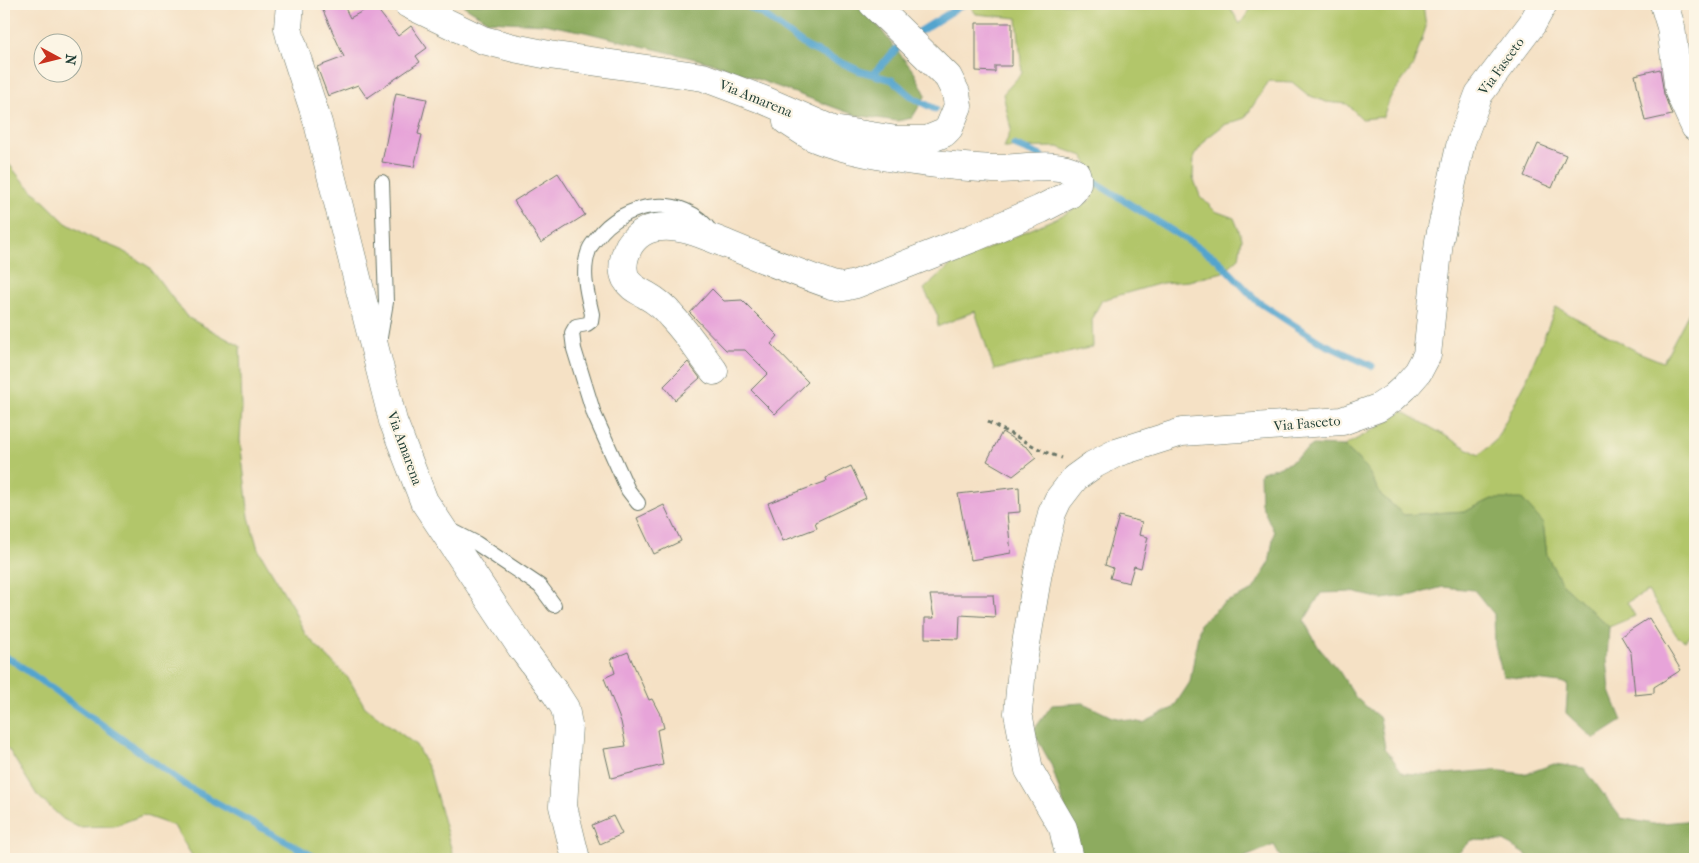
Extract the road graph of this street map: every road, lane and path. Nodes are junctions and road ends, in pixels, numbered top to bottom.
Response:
1 (290, 4) edge
2 (408, 4) edge
3 (873, 4) edge
4 (1542, 4) edge
5 (1664, 4) edge
6 (786, 110) junction
7 (1695, 127) edge
8 (382, 182) dead end
9 (717, 241) junction
10 (377, 352) junction
11 (714, 371) dead end
12 (988, 422) dead end
13 (1093, 465) junction
14 (638, 503) dead end
15 (440, 524) junction
16 (554, 605) dead end
17 (576, 859) edge
18 (1070, 859) edge

1 - 10 street, Via Amarena
2 - 6 street, Via Amarena
3 - 6 street, Via Amarena
4 - 13 street, Via Fasceto
5 - 7 street
6 - 9 street
8 - 10 lane
9 - 11 street
9 - 14 lane
10 - 15 street, Via Amarena
12 - 13 path
13 - 18 street, Via Fasceto
15 - 16 lane
15 - 17 street, Via Amarena

